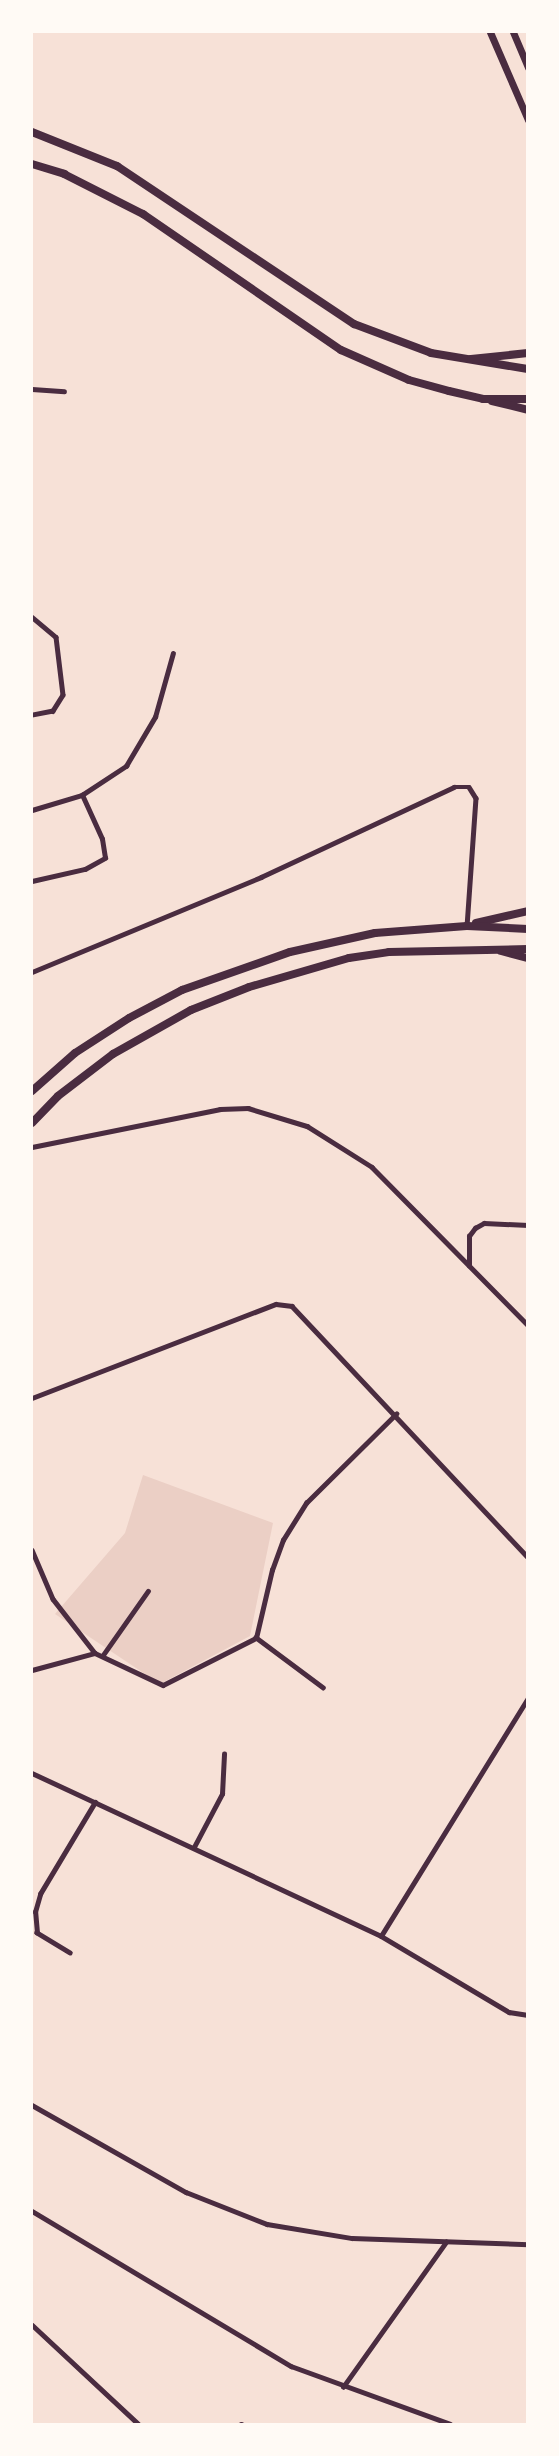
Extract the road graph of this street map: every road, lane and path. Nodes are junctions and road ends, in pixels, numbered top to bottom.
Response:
1 (490, 32) edge
2 (513, 32) edge
3 (527, 68) edge
4 (527, 120) edge
5 (32, 132) edge
6 (32, 164) edge
7 (527, 353) edge
8 (463, 360) junction
9 (527, 369) edge
10 (32, 389) edge
11 (64, 391) dead end
12 (482, 399) junction
13 (527, 399) edge
14 (527, 410) edge
15 (32, 617) edge
16 (173, 653) dead end
17 (32, 715) edge
18 (82, 795) junction
19 (32, 810) edge
20 (32, 881) edge
21 (527, 911) edge
22 (467, 926) junction
23 (527, 929) edge
24 (485, 947) junction
25 (527, 949) edge
26 (527, 958) edge
27 (32, 972) edge
28 (32, 1091) edge
29 (32, 1123) edge
30 (32, 1139) edge
31 (39, 1146) junction
32 (32, 1147) edge
33 (527, 1225) edge
34 (469, 1267) junction
35 (527, 1325) edge
36 (32, 1398) edge
37 (396, 1414) junction
38 (32, 1550) edge
39 (527, 1557) edge
40 (148, 1591) dead end
41 (256, 1638) junction
42 (94, 1653) junction
43 (103, 1655) junction
44 (32, 1670) edge
45 (323, 1688) dead end
46 (527, 1698) edge
47 (224, 1754) dead end
48 (32, 1773) edge
49 (95, 1802) junction
50 (194, 1847) junction
51 (381, 1936) junction
52 (70, 1953) dead end
53 (527, 2015) edge
54 (32, 2105) edge
55 (32, 2211) edge
56 (447, 2241) junction
57 (527, 2244) edge
58 (32, 2325) edge
59 (343, 2387) junction
60 (138, 2424) edge
61 (450, 2424) edge

1 - 4 main road
2 - 3 main road
5 - 8 highway
6 - 12 highway
7 - 8 highway
8 - 9 highway
10 - 11 street
12 - 13 highway
12 - 14 highway
15 - 17 street
16 - 18 street
18 - 19 street
18 - 20 street
21 - 22 highway
22 - 23 highway
22 - 27 street
22 - 28 highway
24 - 25 highway
24 - 26 highway
24 - 29 highway
30 - 31 street
31 - 32 street
31 - 34 street
33 - 34 street
34 - 35 street
36 - 37 street
37 - 39 street
37 - 41 street
38 - 42 street
40 - 43 street
41 - 43 street
41 - 45 street
42 - 43 street
42 - 44 street
46 - 51 street
47 - 50 street
48 - 49 street
49 - 50 street
49 - 52 street
50 - 51 street
51 - 53 street
54 - 56 street
55 - 59 street
56 - 57 street
56 - 59 street
58 - 60 street
59 - 61 street

